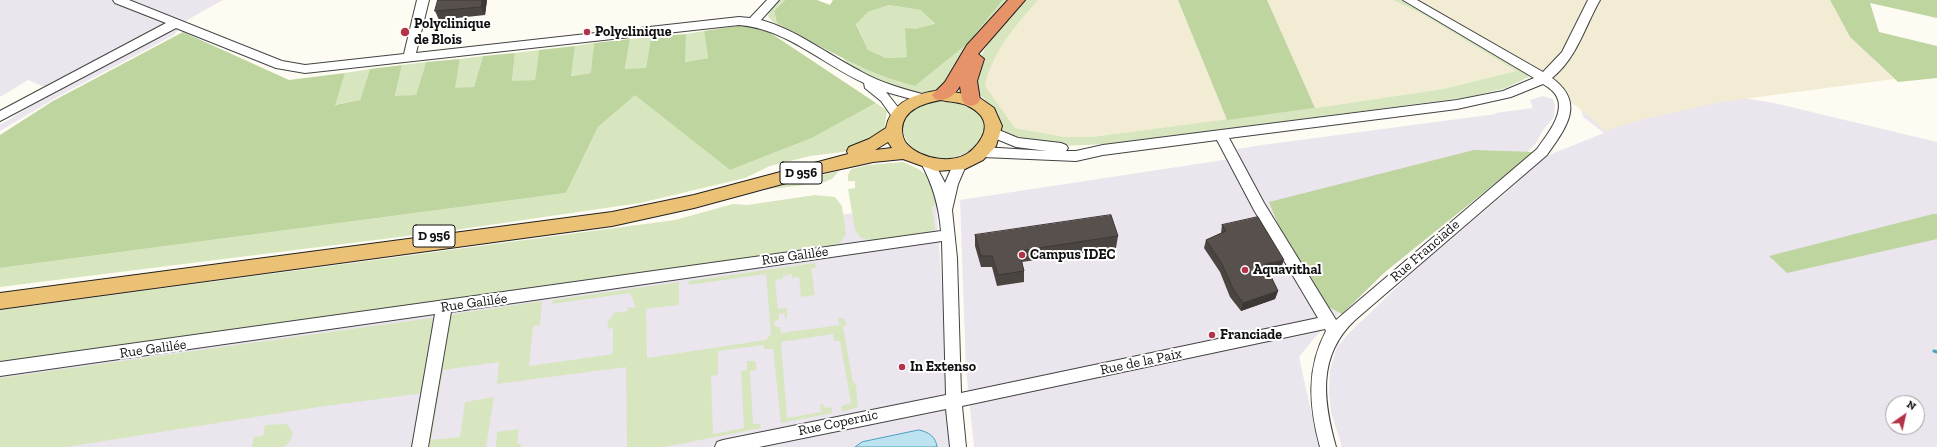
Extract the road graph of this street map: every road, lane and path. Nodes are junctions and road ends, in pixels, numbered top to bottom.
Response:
1 (119, 0) edge
2 (423, 0) edge
3 (773, 0) edge
4 (1017, 0) edge
5 (1409, 0) edge
6 (1594, 0) edge
7 (753, 22) junction
8 (176, 23) junction
9 (989, 32) junction
10 (409, 58) junction
11 (856, 74) junction
12 (1544, 78) junction
13 (941, 95) junction
14 (922, 98) junction
15 (971, 100) junction
16 (0, 118) edge
17 (896, 122) junction
18 (994, 133) junction
19 (1221, 135) junction
20 (1103, 150) junction
21 (983, 152) junction
22 (906, 153) junction
23 (928, 163) junction
24 (960, 163) junction
25 (947, 209) junction
26 (948, 235) junction
27 (0, 294) edge
28 (0, 301) edge
29 (444, 307) junction
30 (1331, 327) junction
31 (0, 369) edge
32 (953, 400) junction
33 (420, 447) edge
34 (724, 447) edge
35 (958, 447) edge
36 (1328, 447) edge

1 - 8 street
2 - 10 street
3 - 7 street
4 - 9 highway
5 - 12 street, Rue Franciade
6 - 12 street
7 - 10 street
7 - 11 street
8 - 10 street
8 - 16 street
9 - 13 highway
9 - 15 highway
11 - 14 street
11 - 17 street
12 - 19 street
12 - 30 street, Rue Franciade
13 - 14 main road
13 - 15 main road
14 - 17 main road
15 - 18 main road
17 - 22 main road
17 - 27 main road, D 956
18 - 20 street
18 - 21 main road
19 - 20 street
19 - 30 street
20 - 21 street
21 - 24 main road
22 - 23 main road
22 - 28 main road, D 956
23 - 24 main road
23 - 25 street
24 - 25 street
25 - 26 street
26 - 29 street, Rue Galilée
26 - 32 street
29 - 31 street, Rue Galilée
29 - 33 street
30 - 32 street, Rue de la Paix
30 - 36 street, Rue Franciade
32 - 34 street, Rue Copernic
32 - 35 street

